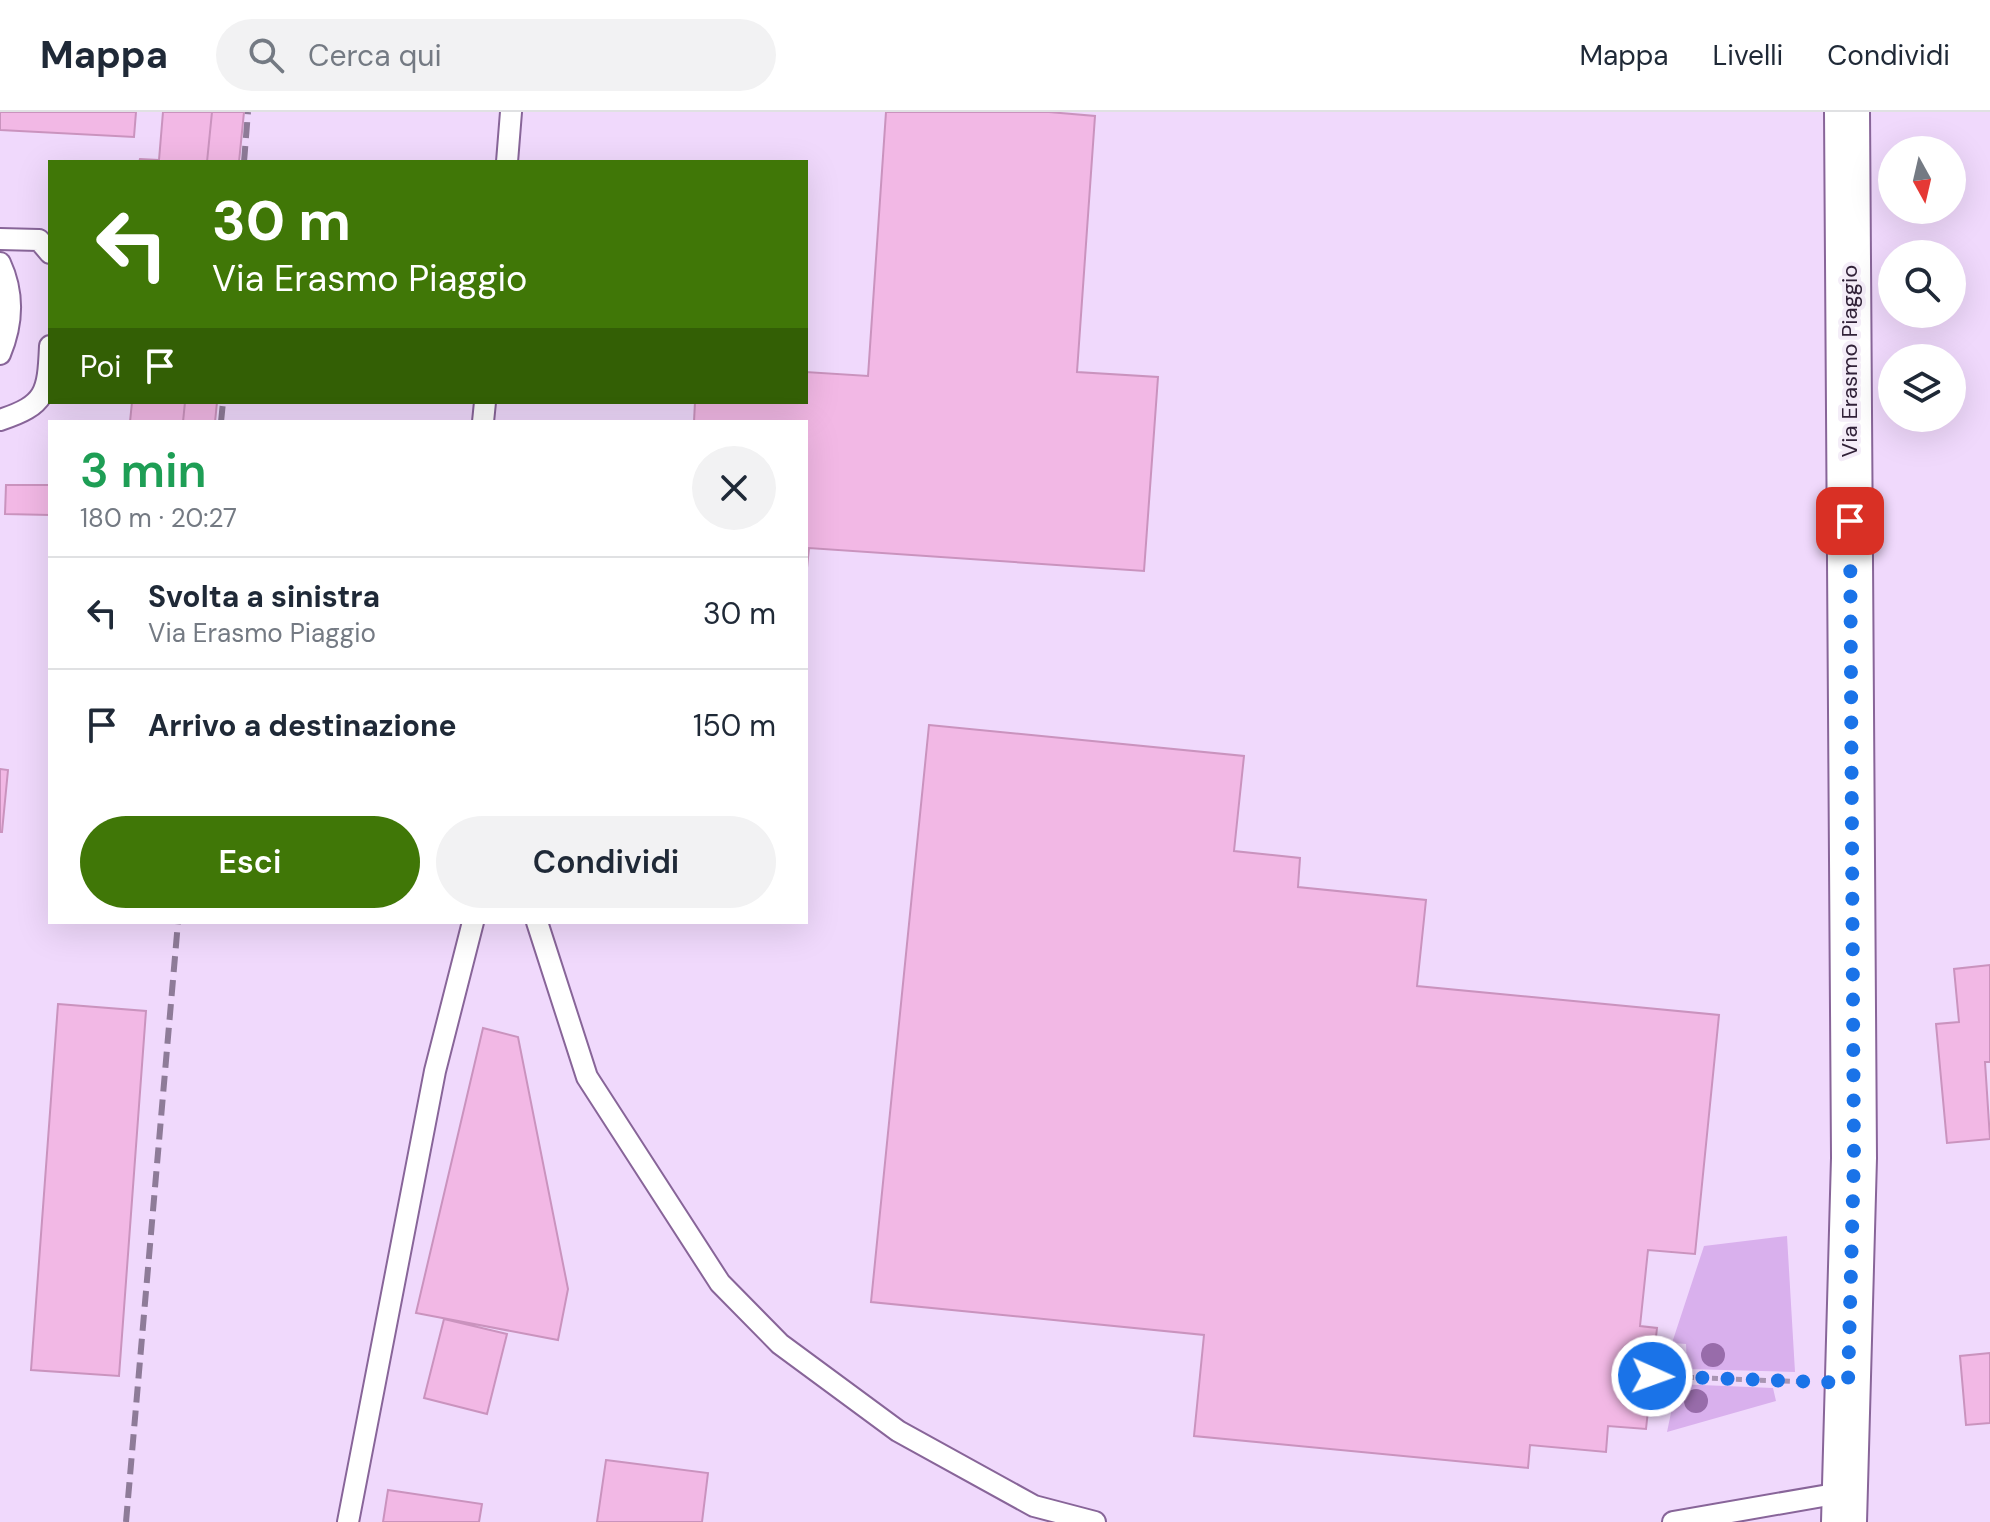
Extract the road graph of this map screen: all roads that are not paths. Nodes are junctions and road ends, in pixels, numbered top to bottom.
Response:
1 (511, 112) edge
2 (1847, 112) edge
3 (507, 160) edge
4 (0, 239) edge
5 (48, 251) edge
6 (0, 263) edge
7 (0, 354) edge
8 (48, 365) edge
9 (6, 414) edge
10 (472, 924) edge
11 (538, 924) edge
12 (1845, 1507) edge
13 (348, 1522) edge
14 (1095, 1522) edge
15 (1673, 1522) edge

1 - 3 lane
2 - 12 street, Via Erasmo Piaggio
4 - 5 lane
6 - 7 lane
8 - 9 lane
10 - 13 lane
11 - 14 lane
12 - 15 lane

